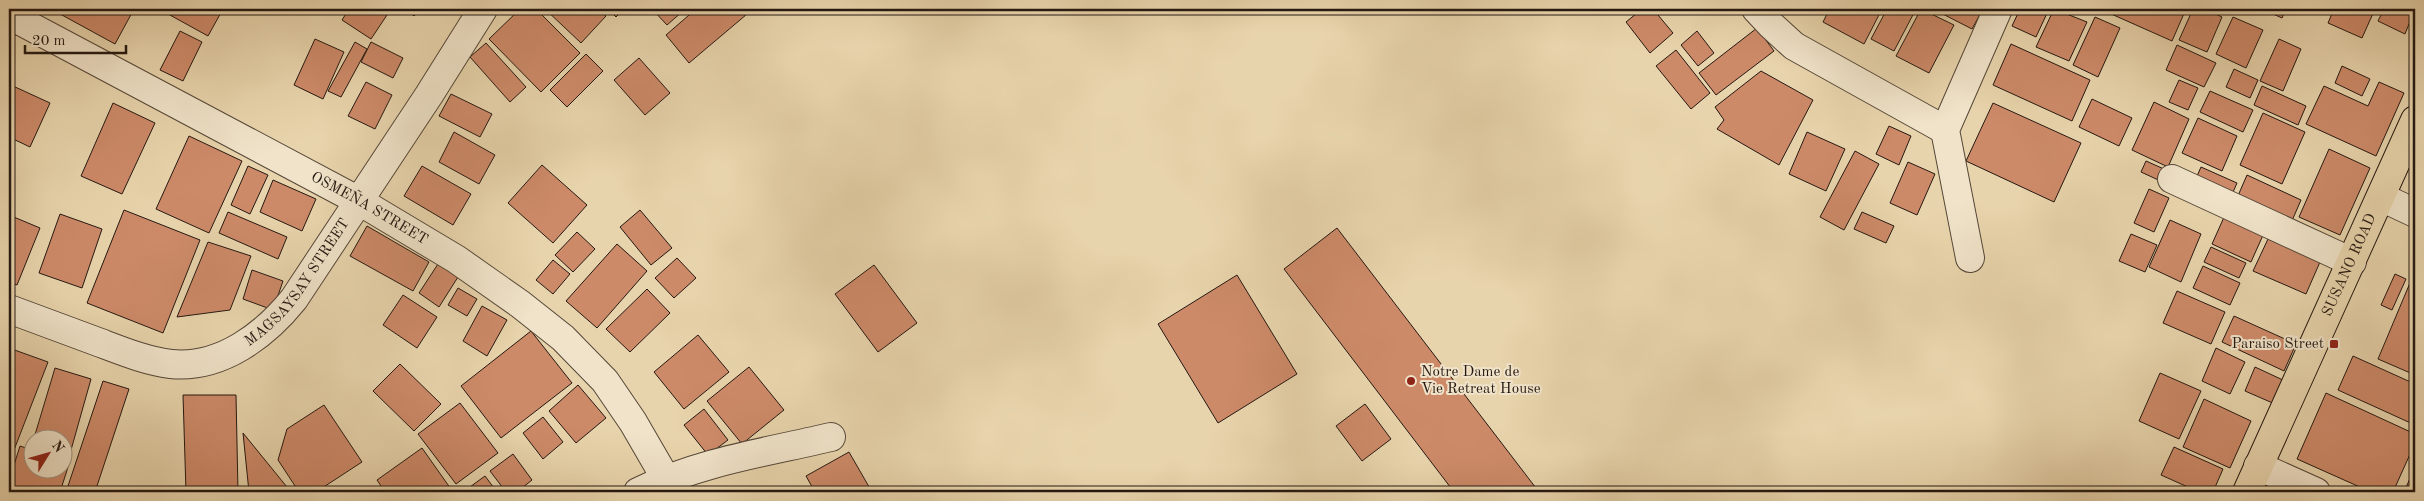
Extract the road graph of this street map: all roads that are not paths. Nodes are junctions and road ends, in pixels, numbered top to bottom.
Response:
1 (483, 9) edge
2 (1756, 9) edge
3 (1998, 9) edge
4 (9, 15) edge
5 (2415, 120) edge
6 (1945, 130) junction
7 (2172, 179) dead end
8 (2381, 197) junction
9 (358, 201) junction
10 (2415, 213) edge
11 (1970, 258) dead end
12 (2352, 262) junction
13 (9, 309) edge
14 (831, 437) dead end
15 (2258, 466) junction
16 (666, 479) junction
17 (638, 492) edge
18 (2247, 492) edge
19 (2316, 492) edge

1 - 9 street, MAGSAYSAY STREET
2 - 6 street
3 - 6 street
4 - 9 street, OSMEÑA STREET
5 - 8 main road, SUSANO ROAD
6 - 11 street
7 - 12 street
8 - 10 street
8 - 12 main road, SUSANO ROAD
9 - 13 street, MAGSAYSAY STREET
9 - 16 street, OSMEÑA STREET
12 - 15 main road, SUSANO ROAD
14 - 16 street
15 - 18 main road, SUSANO ROAD
15 - 19 street
16 - 17 street

